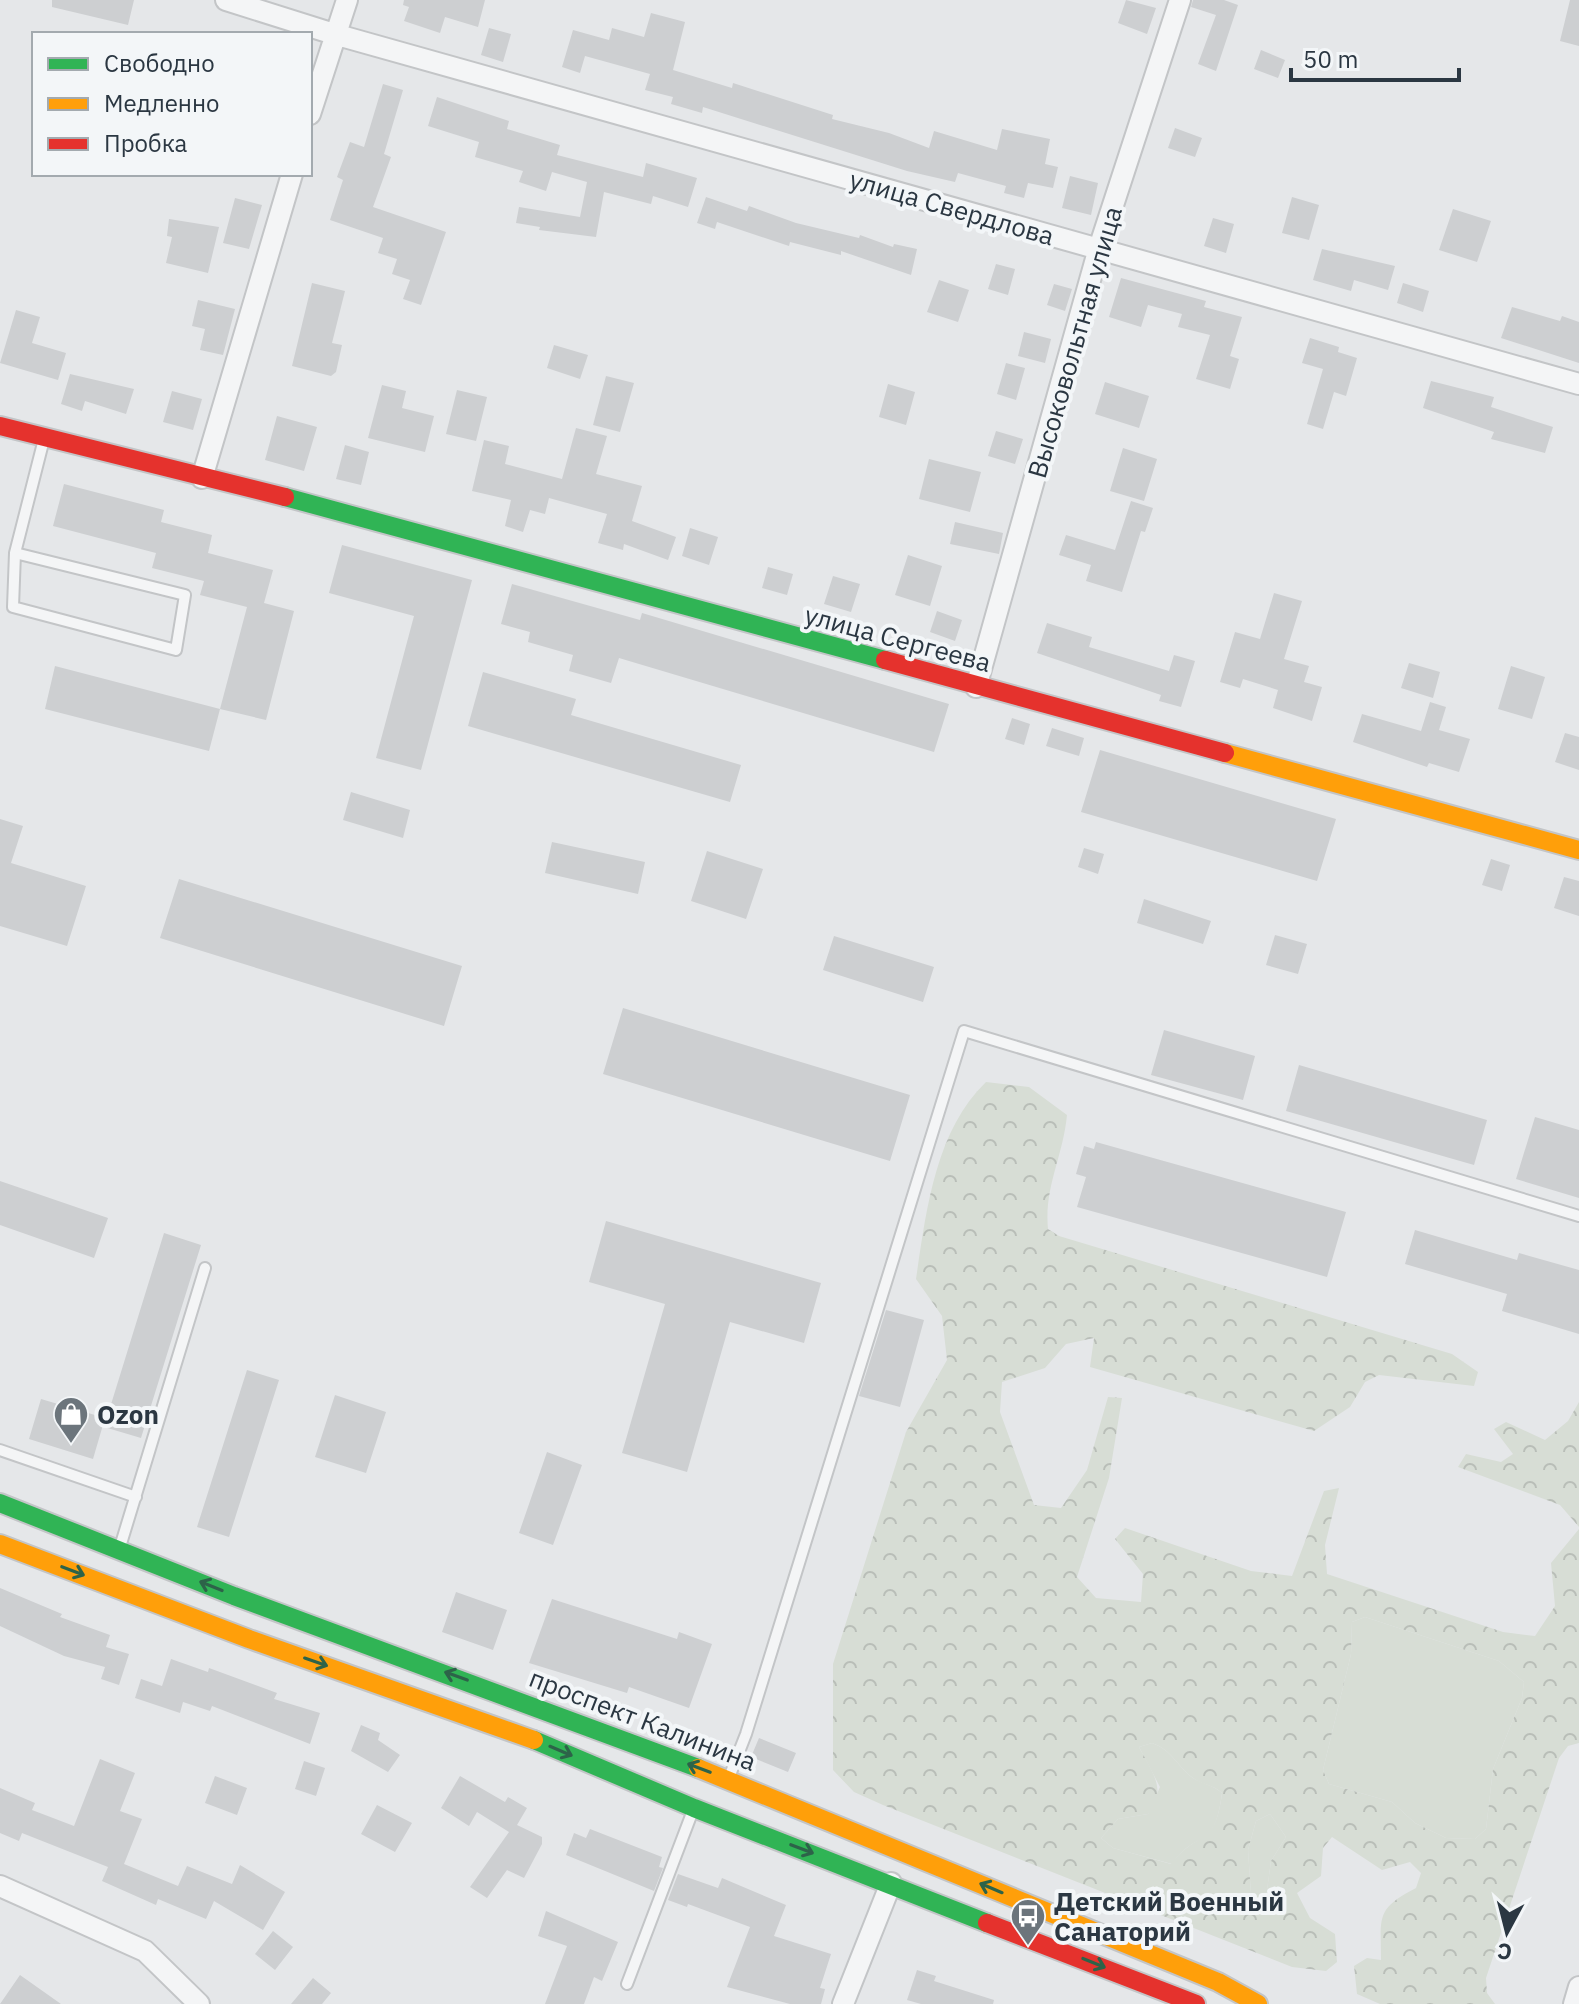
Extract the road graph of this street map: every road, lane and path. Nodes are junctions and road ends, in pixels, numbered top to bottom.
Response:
1 (226, 0) edge
2 (347, 0) edge
3 (1180, 0) edge
4 (330, 32) junction
5 (312, 106) edge
6 (291, 176) edge
7 (1099, 248) junction
8 (1579, 384) edge
9 (0, 426) edge
10 (44, 437) junction
11 (202, 478) junction
12 (15, 553) junction
13 (976, 687) junction
14 (1579, 850) edge
15 (1579, 1216) edge
16 (205, 1268) dead end
17 (0, 1450) edge
18 (136, 1497) junction
19 (0, 1503) edge
20 (0, 1544) edge
21 (120, 1549) junction
22 (728, 1780) junction
23 (694, 1808) junction
24 (891, 1883) junction
25 (0, 1886) edge
26 (627, 1984) dead end
27 (1579, 1987) edge
28 (199, 2004) edge
29 (843, 2004) edge
30 (1196, 2004) edge
31 (1258, 2004) edge
32 (1574, 2004) edge

1 - 4 street, улица Свердлова
2 - 4 street
3 - 7 street, Высоковольтная улица
4 - 5 street
4 - 7 street, улица Свердлова
6 - 11 street
7 - 8 street, улица Свердлова
7 - 13 street, Высоковольтная улица
9 - 10 main road, улица Сергеева
10 - 11 main road, улица Сергеева
10 - 12 lane
11 - 13 main road, улица Сергеева
12 - 12 lane
13 - 14 main road, улица Сергеева
15 - 22 lane
16 - 18 lane
17 - 18 lane
18 - 21 lane
19 - 21 main road, проспект Калинина
20 -> 23 main road
22 -> 21 main road, проспект Калинина
31 -> 22 main road, проспект Калинина
23 -> 24 main road
23 - 26 lane
24 - 29 street
24 -> 30 main road
25 - 28 street
27 - 32 street

